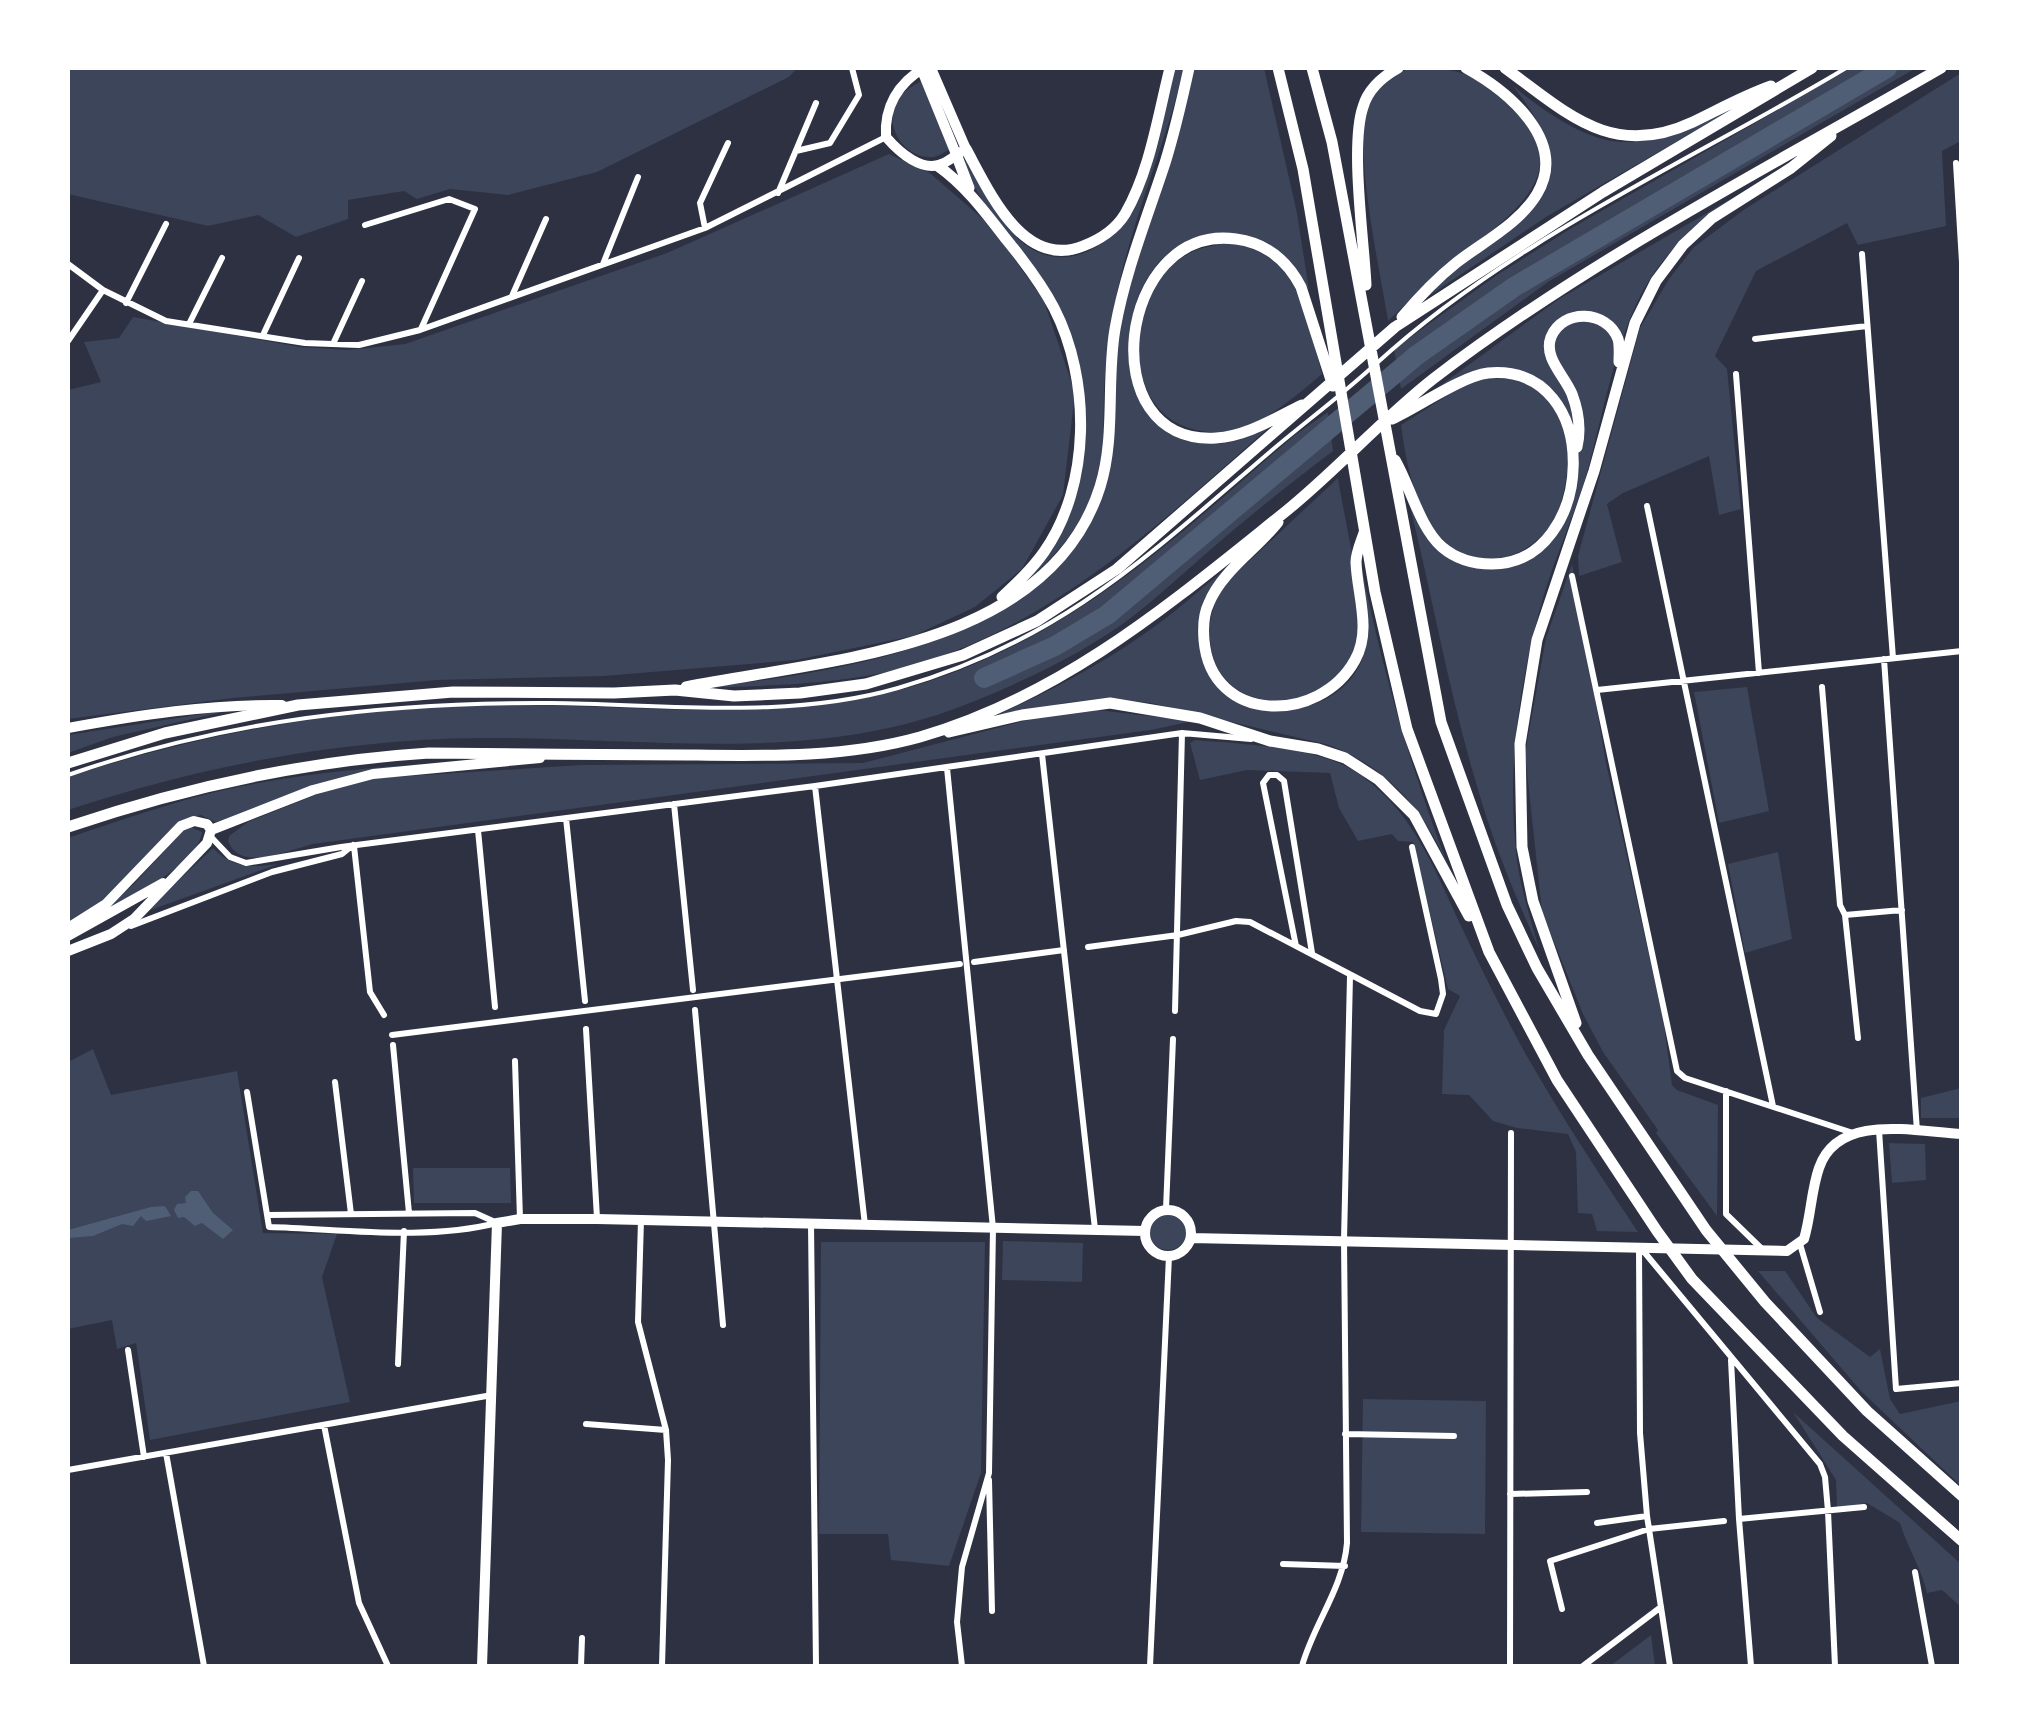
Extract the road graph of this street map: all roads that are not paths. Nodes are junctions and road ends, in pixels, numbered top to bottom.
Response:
1 (852, 68) edge
2 (1170, 68) edge
3 (1189, 68) edge
4 (1278, 68) edge
5 (1312, 68) edge
6 (1398, 68) edge
7 (1466, 68) edge
8 (1505, 68) edge
9 (1812, 68) edge
10 (1846, 68) edge
11 (1941, 68) edge
12 (921, 69) edge
13 (1794, 77) junction
14 (816, 103) dead end
15 (1862, 111) junction
16 (886, 137) junction
17 (728, 143) dead end
18 (796, 151) junction
19 (961, 152) junction
20 (1956, 163) dead end
21 (938, 166) junction
22 (638, 178) dead end
23 (777, 194) junction
24 (971, 195) junction
25 (546, 219) dead end
26 (166, 224) dead end
27 (365, 225) dead end
28 (705, 228) junction
29 (1862, 254) dead end
30 (222, 258) dead end
31 (299, 258) dead end
32 (1962, 262) edge
33 (68, 264) edge
34 (602, 265) junction
35 (362, 281) dead end
36 (103, 290) junction
37 (511, 298) junction
38 (126, 304) junction
39 (189, 324) junction
40 (1867, 326) junction
41 (1395, 327) junction
42 (1368, 329) junction
43 (420, 330) junction
44 (263, 335) junction
45 (1754, 340) dead end
46 (68, 341) edge
47 (333, 344) junction
48 (1620, 372) junction
49 (1736, 374) dead end
50 (1315, 398) junction
51 (1344, 412) junction
52 (1378, 426) junction
53 (1388, 448) junction
54 (1575, 460) junction
55 (1647, 506) dead end
56 (1286, 511) junction
57 (1365, 529) junction
58 (1572, 576) dead end
59 (988, 610) junction
60 (1962, 651) edge
61 (1888, 659) junction
62 (1758, 673) junction
63 (1682, 681) junction
64 (1822, 686) dead end
65 (675, 690) junction
66 (1597, 690) junction
67 (298, 705) junction
68 (1200, 718) junction
69 (68, 728) edge
70 (1182, 733) junction
71 (920, 737) junction
72 (1270, 740) junction
73 (578, 754) junction
74 (1042, 754) junction
75 (68, 763) edge
76 (947, 768) junction
77 (68, 775) edge
78 (815, 786) junction
79 (674, 804) junction
80 (566, 818) junction
81 (68, 827) edge
82 (478, 829) junction
83 (211, 834) junction
84 (354, 845) junction
85 (1412, 847) dead end
86 (175, 875) junction
87 (1902, 910) junction
88 (1845, 915) junction
89 (68, 932) edge
90 (111, 934) junction
91 (1178, 935) junction
92 (1296, 946) junction
93 (1088, 947) dead end
94 (1064, 950) junction
95 (68, 951) edge
96 (1490, 952) junction
97 (1312, 954) junction
98 (974, 962) dead end
99 (960, 964) dead end
100 (1350, 976) junction
101 (837, 979) junction
102 (693, 990) dead end
103 (585, 1000) dead end
104 (495, 1008) dead end
105 (695, 1010) dead end
106 (1175, 1011) dead end
107 (384, 1015) dead end
108 (586, 1029) dead end
109 (392, 1034) dead end
110 (1858, 1038) dead end
111 (1173, 1039) dead end
112 (393, 1045) dead end
113 (1588, 1055) junction
114 (515, 1061) dead end
115 (335, 1082) dead end
116 (247, 1092) dead end
117 (1726, 1092) junction
118 (1774, 1108) junction
119 (1879, 1130) junction
120 (1918, 1132) junction
121 (1854, 1133) junction
122 (1510, 1134) dead end
123 (1962, 1134) edge
124 (1166, 1210) junction
125 (409, 1212) junction
126 (268, 1214) junction
127 (351, 1214) junction
128 (520, 1219) junction
129 (597, 1219) junction
130 (641, 1220) junction
131 (716, 1222) junction
132 (498, 1223) junction
133 (811, 1224) junction
134 (865, 1225) junction
135 (992, 1228) junction
136 (1096, 1230) junction
137 (404, 1231) junction
138 (1145, 1231) junction
139 (1191, 1238) junction
140 (1344, 1240) junction
141 (1508, 1243) junction
142 (1800, 1244) junction
143 (1639, 1246) junction
144 (1764, 1251) junction
145 (1169, 1256) junction
146 (1820, 1312) dead end
147 (723, 1325) dead end
148 (128, 1350) dead end
149 (1731, 1358) junction
150 (398, 1364) dead end
151 (1962, 1383) edge
152 (492, 1395) junction
153 (324, 1424) junction
154 (586, 1424) dead end
155 (666, 1430) junction
156 (1344, 1434) junction
157 (1454, 1436) dead end
158 (166, 1453) junction
159 (144, 1456) junction
160 (68, 1470) edge
161 (989, 1474) junction
162 (1586, 1492) dead end
163 (1510, 1494) junction
164 (1962, 1496) edge
165 (1864, 1507) dead end
166 (1828, 1511) junction
167 (1647, 1516) junction
168 (1739, 1519) junction
169 (1724, 1521) dead end
170 (1597, 1523) dead end
171 (1649, 1529) junction
172 (1961, 1541) edge
173 (1283, 1564) dead end
174 (1345, 1566) junction
175 (1914, 1572) dead end
176 (1661, 1607) junction
177 (1562, 1609) dead end
178 (992, 1611) dead end
179 (582, 1638) dead end
180 (204, 1666) edge
181 (388, 1666) edge
182 (482, 1666) edge
183 (580, 1666) edge
184 (662, 1666) edge
185 (816, 1666) edge
186 (962, 1666) edge
187 (1150, 1666) edge
188 (1302, 1666) edge
189 (1510, 1666) edge
190 (1583, 1666) edge
191 (1670, 1666) edge
192 (1751, 1666) edge
193 (1835, 1666) edge
194 (1932, 1666) edge

1 - 18 street
2 - 19 highway
3 - 59 highway
4 - 51 highway
5 - 42 highway
6 - 42 highway
7 - 41 highway
8 - 13 highway
9 - 13 highway
10 - 77 lane
11 - 15 highway
12 - 16 main road
12 - 19 main road
13 - 41 highway
14 - 18 street
15 - 48 highway
15 - 52 highway
16 - 21 main road
16 - 23 street
17 - 28 street
18 - 23 street
19 - 21 main road
19 - 24 highway
20 - 32 street
21 - 24 highway
22 - 34 street
23 - 28 street
24 - 59 highway
25 - 37 street
26 - 38 street
27 - 43 street
28 - 34 street
29 - 40 street
30 - 39 street
31 - 44 street
33 - 36 street
34 - 37 street
35 - 47 street
36 - 38 street
36 - 46 street
37 - 43 street
38 - 39 street
39 - 44 street
40 - 45 street
40 - 61 street
41 - 50 highway
42 - 53 highway
43 - 47 street
44 - 47 street
48 - 54 highway
48 - 113 highway
49 - 62 street
50 - 51 highway
50 - 65 highway
51 - 57 highway
52 - 54 highway
52 - 56 highway
53 - 54 highway
53 - 113 highway
55 - 63 street
56 - 57 highway
56 - 71 highway
57 - 96 highway
58 - 66 street
59 - 65 highway
60 - 61 street
61 - 62 street
61 - 87 street
62 - 63 street
63 - 66 street
63 - 118 street
64 - 88 street
65 - 67 highway
66 - 117 street
67 - 69 main road
67 - 75 highway
68 - 70 street
68 - 71 highway
68 - 72 highway
70 - 72 street
70 - 74 street
70 - 91 street
71 - 73 highway
72 - 96 highway
73 - 81 highway
73 - 83 main road
74 - 76 street
74 - 94 street
76 - 78 street
76 - 135 street
78 - 79 street
78 - 101 street
79 - 80 street
79 - 102 street
80 - 82 street
80 - 103 street
82 - 84 street
82 - 104 street
83 - 84 street
83 - 86 main road
83 - 89 main road
84 - 90 street
84 - 107 street
85 - 100 street
86 - 89 main road
86 - 90 main road
87 - 88 street
87 - 120 street
88 - 110 street
90 - 95 main road
91 - 92 street
91 - 93 street
91 - 106 street
92 - 97 street
92 - 97 street
94 - 98 street
94 - 136 street
96 - 172 highway
97 - 100 street
99 - 101 street
100 - 140 street
101 - 109 street
101 - 134 street
105 - 131 street
108 - 129 street
111 - 124 street
112 - 125 street
113 - 164 highway
114 - 128 street
115 - 127 street
116 - 126 street
117 - 118 street
117 - 144 street
118 - 121 street
119 - 120 main road
119 - 121 main road
119 - 151 street
120 - 123 main road
121 - 142 main road
122 - 141 street
124 - 138 main road
124 - 139 main road
125 - 127 street
125 - 132 street
126 - 127 street
126 - 137 street
128 - 129 main road
128 - 132 main road
129 - 130 main road
130 - 131 main road
130 - 155 street
131 - 133 main road
131 - 147 street
132 - 137 street
132 - 152 main road
133 - 134 main road
133 - 185 street
134 - 135 main road
135 - 136 main road
135 - 161 street
136 - 138 main road
137 - 150 street
138 - 145 main road
139 - 140 main road
139 - 145 main road
140 - 141 main road
140 - 156 street
141 - 143 main road
141 - 163 street
142 - 144 main road
142 - 146 street
143 - 144 main road
143 - 149 street
143 - 167 street
145 - 187 street
148 - 159 street
149 - 166 street
149 - 168 street
152 - 153 street
152 - 182 main road
153 - 158 street
153 - 181 street
154 - 155 street
155 - 184 street
156 - 157 street
156 - 174 street
158 - 159 street
158 - 180 street
159 - 160 street
161 - 178 street
161 - 186 street
162 - 163 street
163 - 189 street
165 - 166 street
166 - 168 street
166 - 193 street
167 - 170 street
167 - 171 street
168 - 192 street
169 - 171 street
171 - 176 street
171 - 177 street
173 - 174 street
174 - 188 street
175 - 194 street
176 - 190 street
176 - 191 street
179 - 183 street

